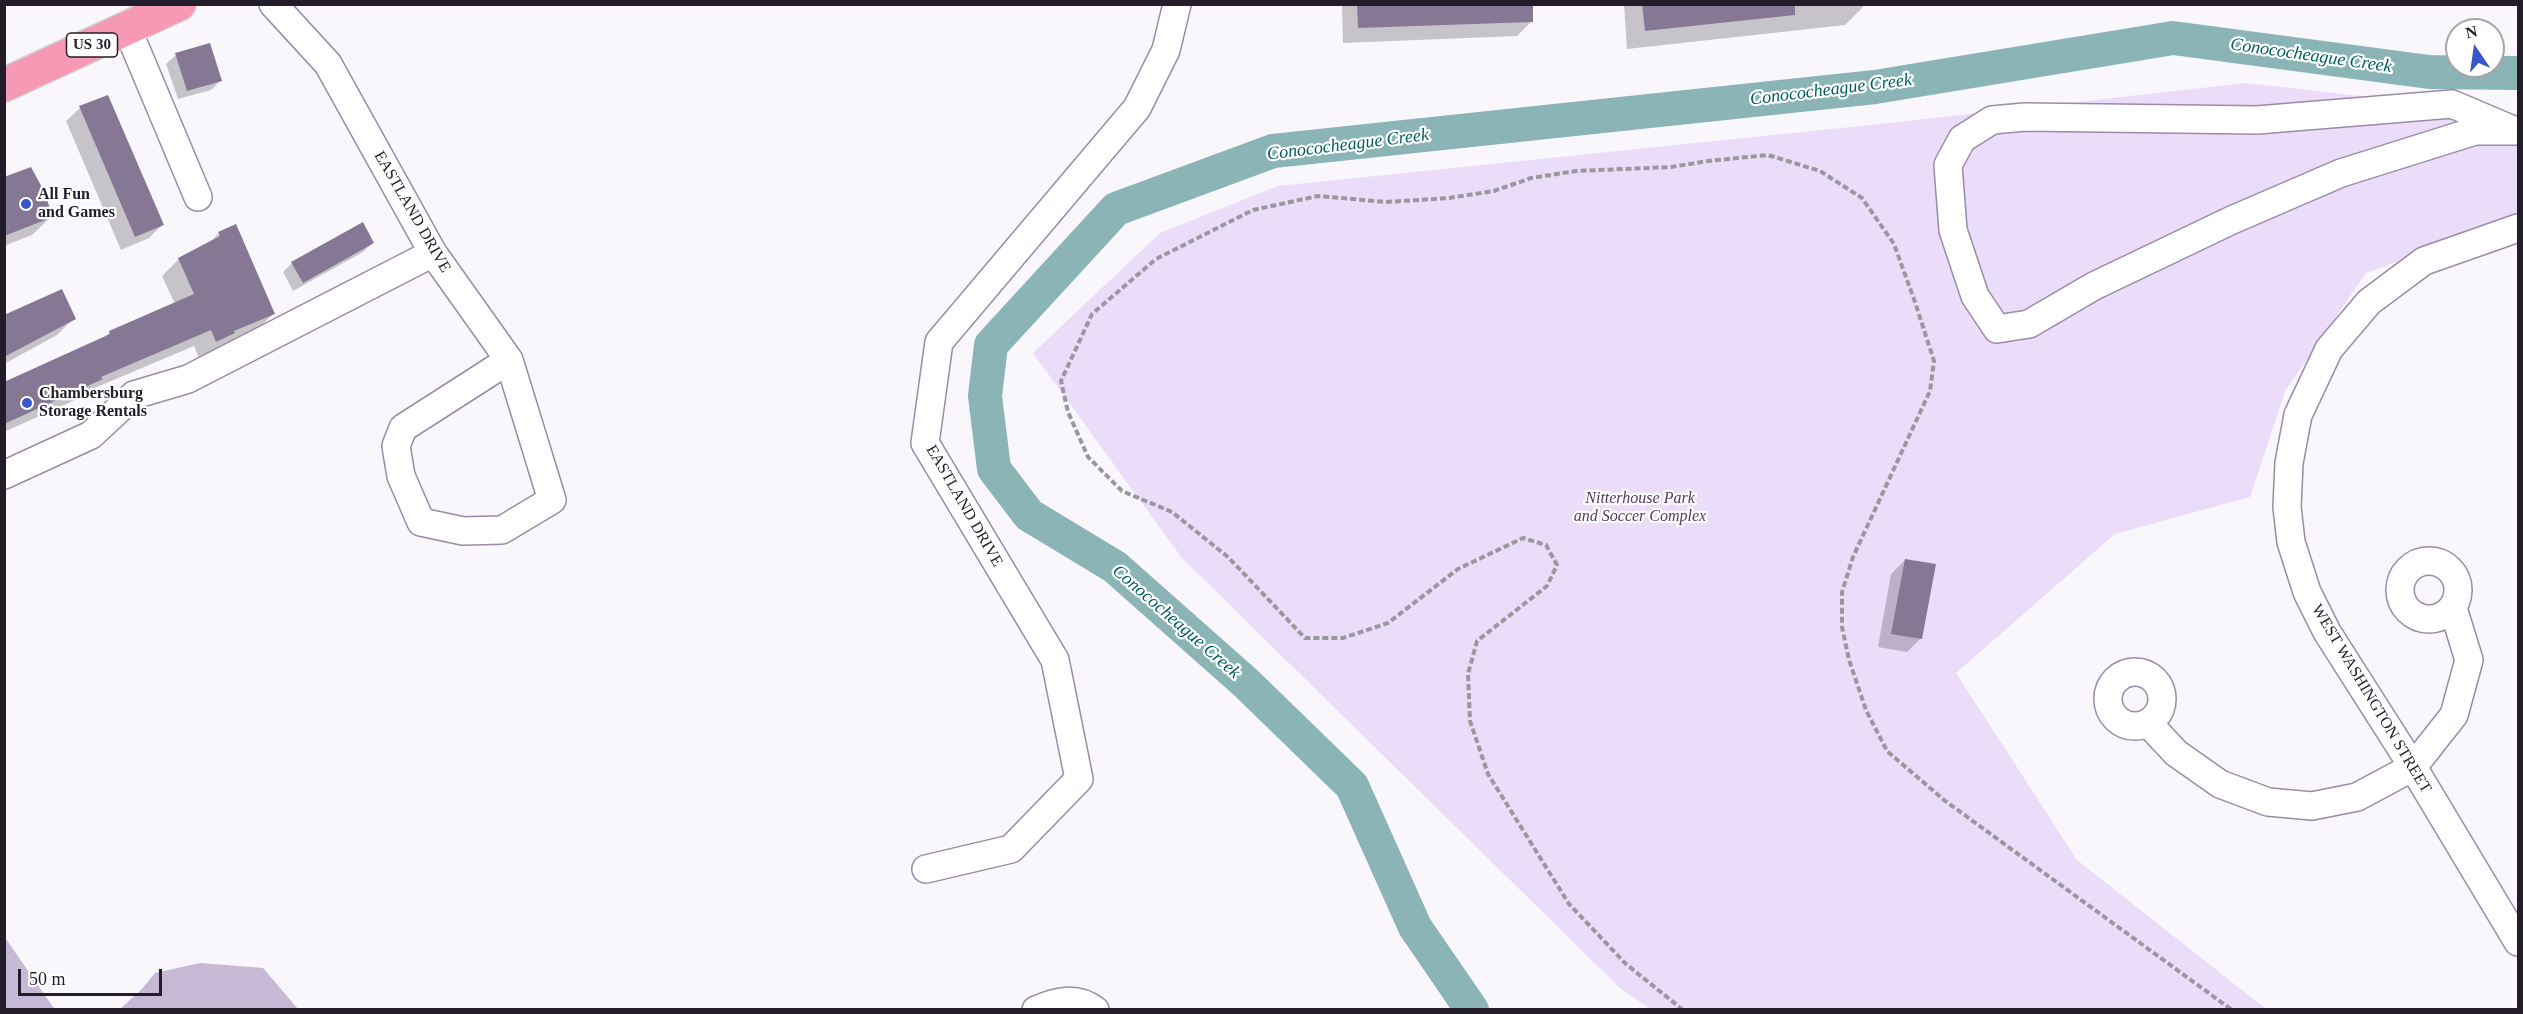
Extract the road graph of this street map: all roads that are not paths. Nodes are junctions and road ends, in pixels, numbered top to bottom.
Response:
1 (179, 4) edge
2 (273, 4) edge
3 (1177, 4) edge
4 (128, 28) junction
5 (4, 85) edge
6 (2516, 131) edge
7 (198, 197) dead end
8 (2518, 228) edge
9 (433, 253) junction
10 (509, 360) junction
11 (4, 475) edge
12 (2453, 608) dead end
13 (2148, 723) dead end
14 (2413, 766) junction
15 (926, 869) dead end
16 (2518, 942) edge
17 (1036, 1010) edge
18 (1095, 1010) edge

1 - 4 highway, US 30
2 - 9 street, EASTLAND DRIVE
3 - 15 street, EASTLAND DRIVE
4 - 5 highway, US 30
4 - 7 street
6 - 6 street
8 - 14 street, WEST WASHINGTON STREET
9 - 10 street, EASTLAND DRIVE
9 - 11 street
10 - 10 street, EASTLAND DRIVE
12 - 14 street
13 - 14 street
14 - 16 street, WEST WASHINGTON STREET
17 - 18 street

